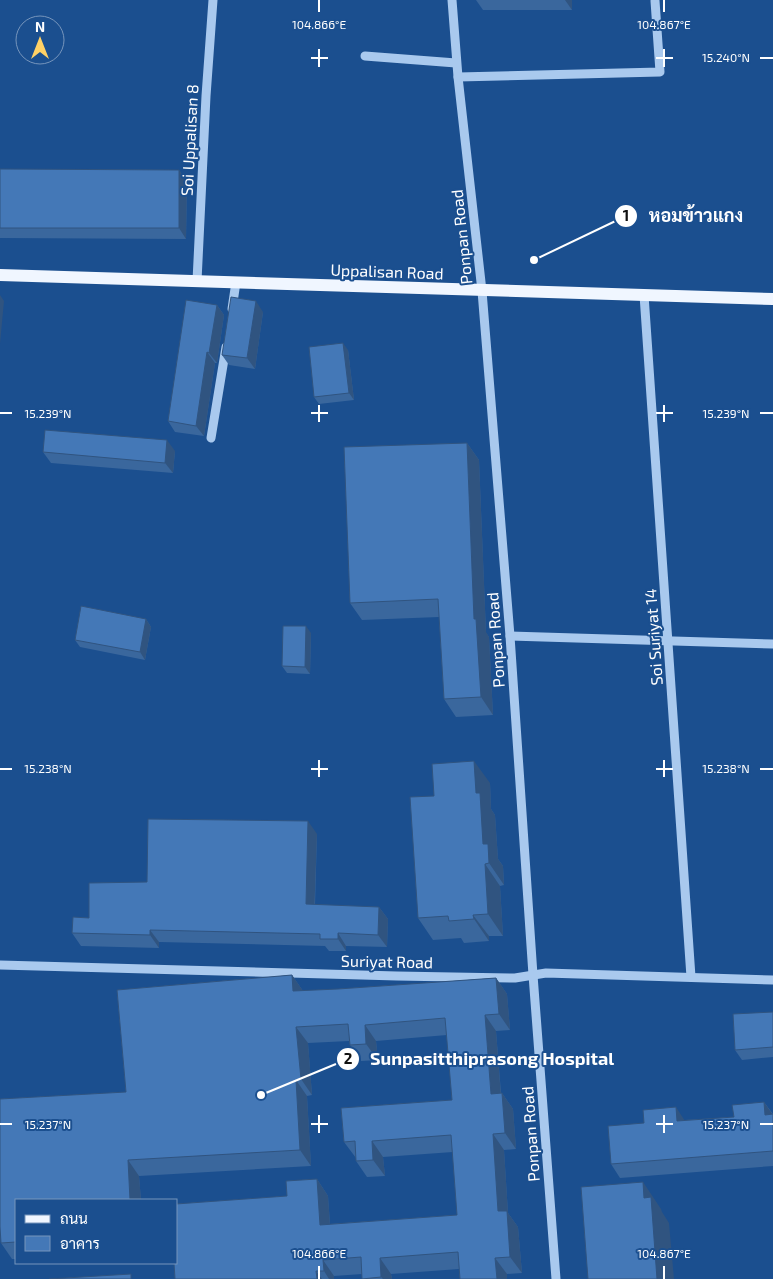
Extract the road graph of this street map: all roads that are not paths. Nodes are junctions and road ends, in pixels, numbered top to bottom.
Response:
1 (213, 0) edge
2 (452, 0) edge
3 (655, 1) edge
4 (365, 56) dead end
5 (456, 63) junction
6 (458, 77) junction
7 (0, 275) edge
8 (197, 281) junction
9 (236, 282) junction
10 (482, 291) junction
11 (644, 295) junction
12 (773, 299) edge
13 (230, 321) edge
14 (227, 341) edge
15 (211, 438) dead end
16 (510, 636) junction
17 (668, 641) junction
18 (773, 644) edge
19 (0, 965) edge
20 (533, 975) junction
21 (691, 977) junction
22 (773, 980) edge
23 (556, 1279) edge

1 - 8 street, Soi Uppalisan 8
2 - 5 street, Ponpan Road
3 - 6 street
4 - 5 street
5 - 6 street, Ponpan Road
6 - 10 street, Ponpan Road
7 - 8 main road, Uppalisan Road
8 - 9 main road, Uppalisan Road
9 - 10 main road, Uppalisan Road
9 - 13 street
10 - 11 main road, Uppalisan Road
10 - 16 street, Ponpan Road
11 - 12 main road, Uppalisan Road
11 - 17 street, Soi Suriyat 14
14 - 15 street
16 - 17 street
16 - 20 street, Ponpan Road
17 - 18 street
17 - 21 street, Soi Suriyat 14
19 - 20 street, Suriyat Road
20 - 21 street, Suriyat Road
20 - 23 street, Ponpan Road
21 - 22 street, Suriyat Road

